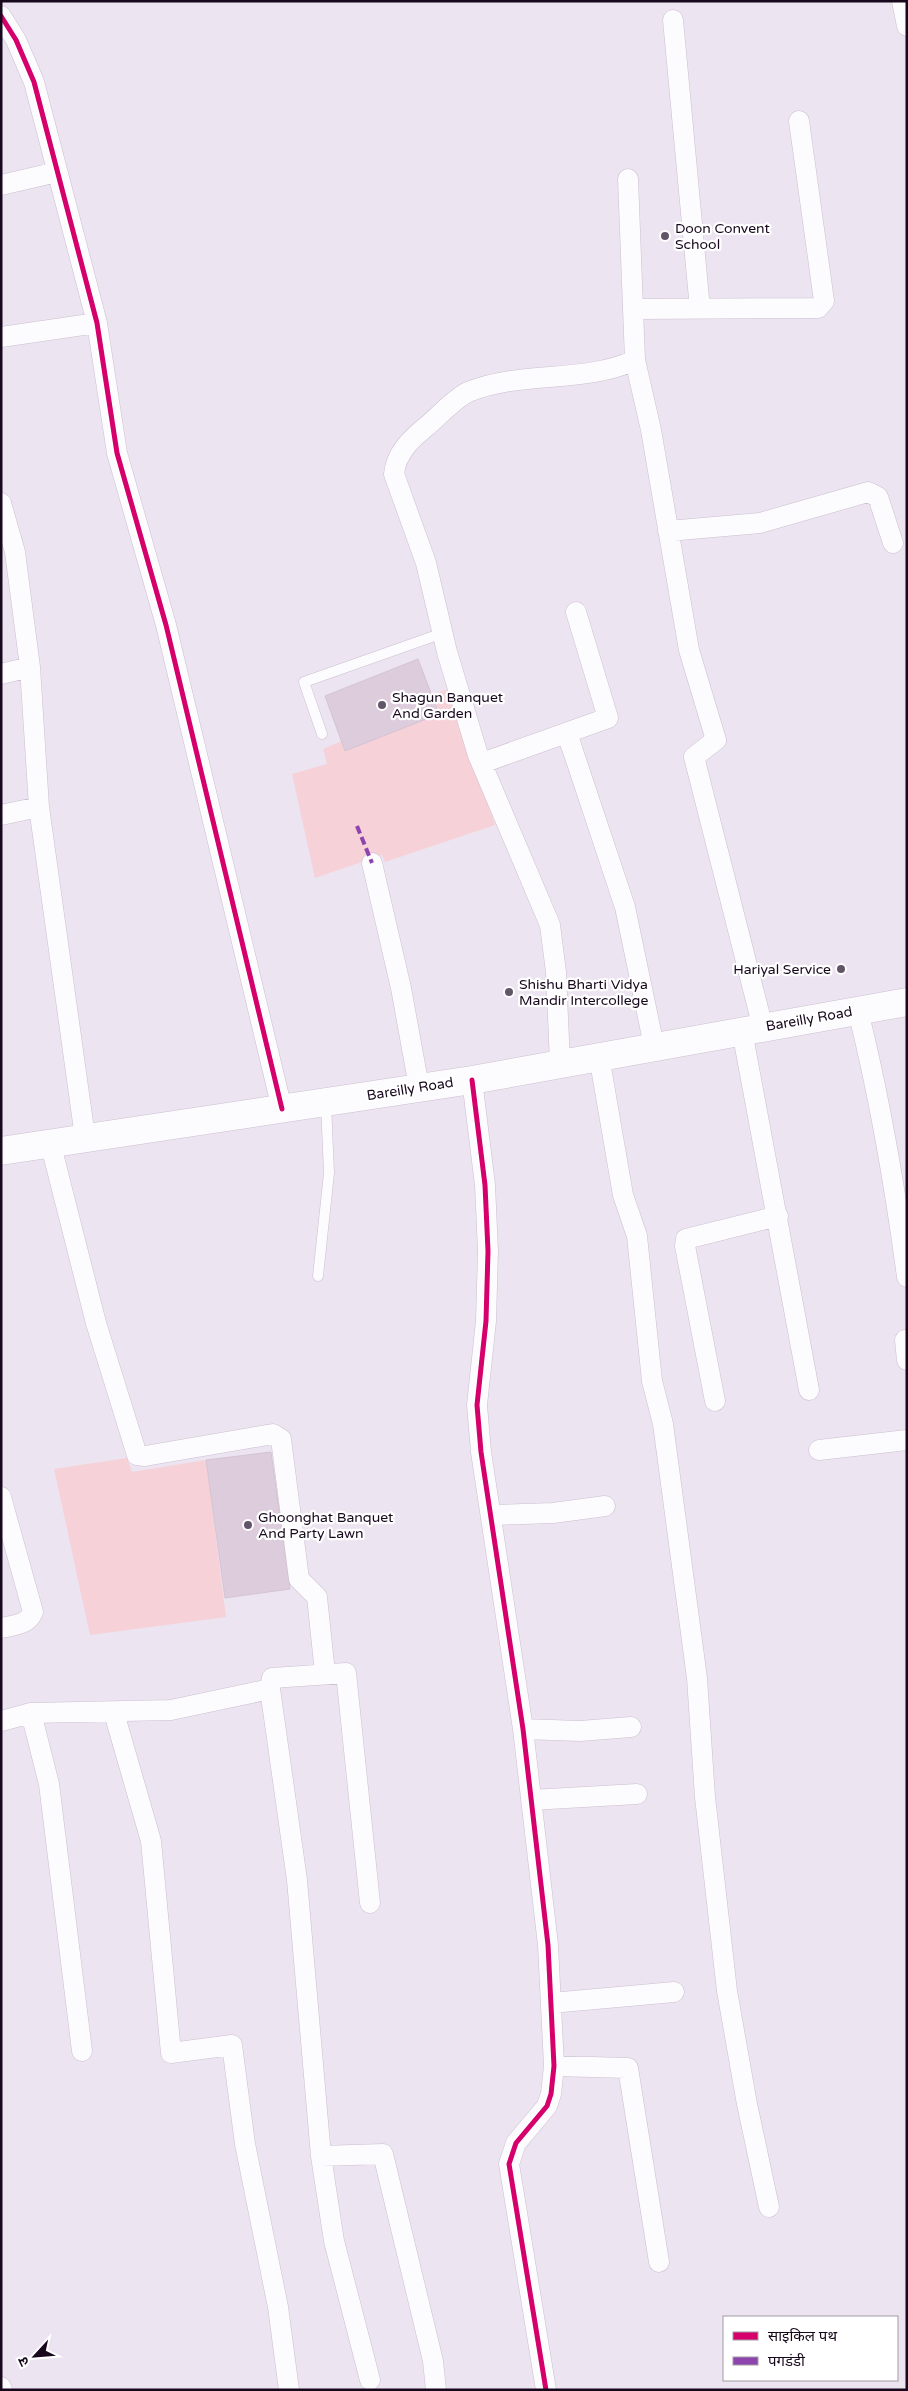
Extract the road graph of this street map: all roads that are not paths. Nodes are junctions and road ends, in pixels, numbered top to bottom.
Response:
1 (902, 1) edge
2 (1, 16) edge
3 (673, 20) dead end
4 (907, 26) edge
5 (799, 121) dead end
6 (57, 172) junction
7 (628, 179) dead end
8 (1, 185) edge
9 (634, 309) junction
10 (700, 309) junction
11 (97, 323) junction
12 (1, 337) edge
13 (635, 360) junction
14 (1, 503) edge
15 (668, 530) junction
16 (893, 543) dead end
17 (576, 612) dead end
18 (443, 632) junction
19 (30, 667) junction
20 (1, 674) edge
21 (566, 733) junction
22 (322, 734) dead end
23 (482, 763) junction
24 (39, 806) junction
25 (1, 815) edge
26 (372, 863) dead end
27 (907, 1002) edge
28 (858, 1011) junction
29 (753, 1030) junction
30 (654, 1046) junction
31 (599, 1056) junction
32 (560, 1063) junction
33 (472, 1080) junction
34 (419, 1087) junction
35 (326, 1102) junction
36 (282, 1109) junction
37 (84, 1137) junction
38 (50, 1142) junction
39 (1, 1151) edge
40 (778, 1216) junction
41 (318, 1276) dead end
42 (907, 1277) edge
43 (809, 1390) dead end
44 (715, 1402) dead end
45 (907, 1440) edge
46 (819, 1450) dead end
47 (1, 1496) edge
48 (605, 1506) dead end
49 (491, 1515) junction
50 (4, 1518) edge
51 (1, 1628) edge
52 (326, 1673) junction
53 (270, 1689) junction
54 (32, 1713) junction
55 (114, 1713) junction
56 (1, 1721) edge
57 (631, 1727) dead end
58 (523, 1729) junction
59 (636, 1794) dead end
60 (531, 1800) junction
61 (370, 1903) dead end
62 (674, 1992) dead end
63 (551, 2003) junction
64 (82, 2051) dead end
65 (554, 2066) junction
66 (321, 2156) junction
67 (769, 2207) dead end
68 (659, 2262) dead end
69 (370, 2380) dead end
70 (289, 2390) edge
71 (436, 2390) edge
72 (546, 2390) edge

1 - 4 street
2 - 6 street
3 - 10 street
5 - 10 street
6 - 8 street
6 - 11 street
7 - 9 street
9 - 10 street
9 - 13 street
11 - 12 street
11 - 36 street
13 - 15 street
13 - 18 street
14 - 19 street
15 - 16 street
15 - 29 street
17 - 21 street
18 - 22 lane
18 - 23 street
19 - 20 street
19 - 24 street
21 - 23 street
21 - 30 street
23 - 32 street
24 - 25 street
24 - 37 street
26 - 34 street
27 - 28 highway, Bareilly Road
28 - 29 highway, Bareilly Road
28 - 42 street
29 - 30 highway, Bareilly Road
29 - 40 street
30 - 31 highway, Bareilly Road
31 - 32 highway, Bareilly Road
31 - 67 street
32 - 33 highway, Bareilly Road
33 - 34 highway, Bareilly Road
33 - 49 street
34 - 35 highway, Bareilly Road
35 - 36 highway, Bareilly Road
35 - 41 lane
36 - 37 highway, Bareilly Road
37 - 38 highway, Bareilly Road
38 - 39 highway, Bareilly Road
38 - 52 street
40 - 43 street
40 - 44 street
45 - 46 street
47 - 50 street
48 - 49 street
49 - 58 street
50 - 51 street
52 - 53 street
52 - 61 street
53 - 55 street
53 - 66 street
54 - 55 street
54 - 56 street
54 - 64 street
55 - 70 street
57 - 58 street
58 - 60 street
59 - 60 street
60 - 63 street
62 - 63 street
63 - 65 street
65 - 68 street
65 - 72 street
66 - 69 street
66 - 71 street

